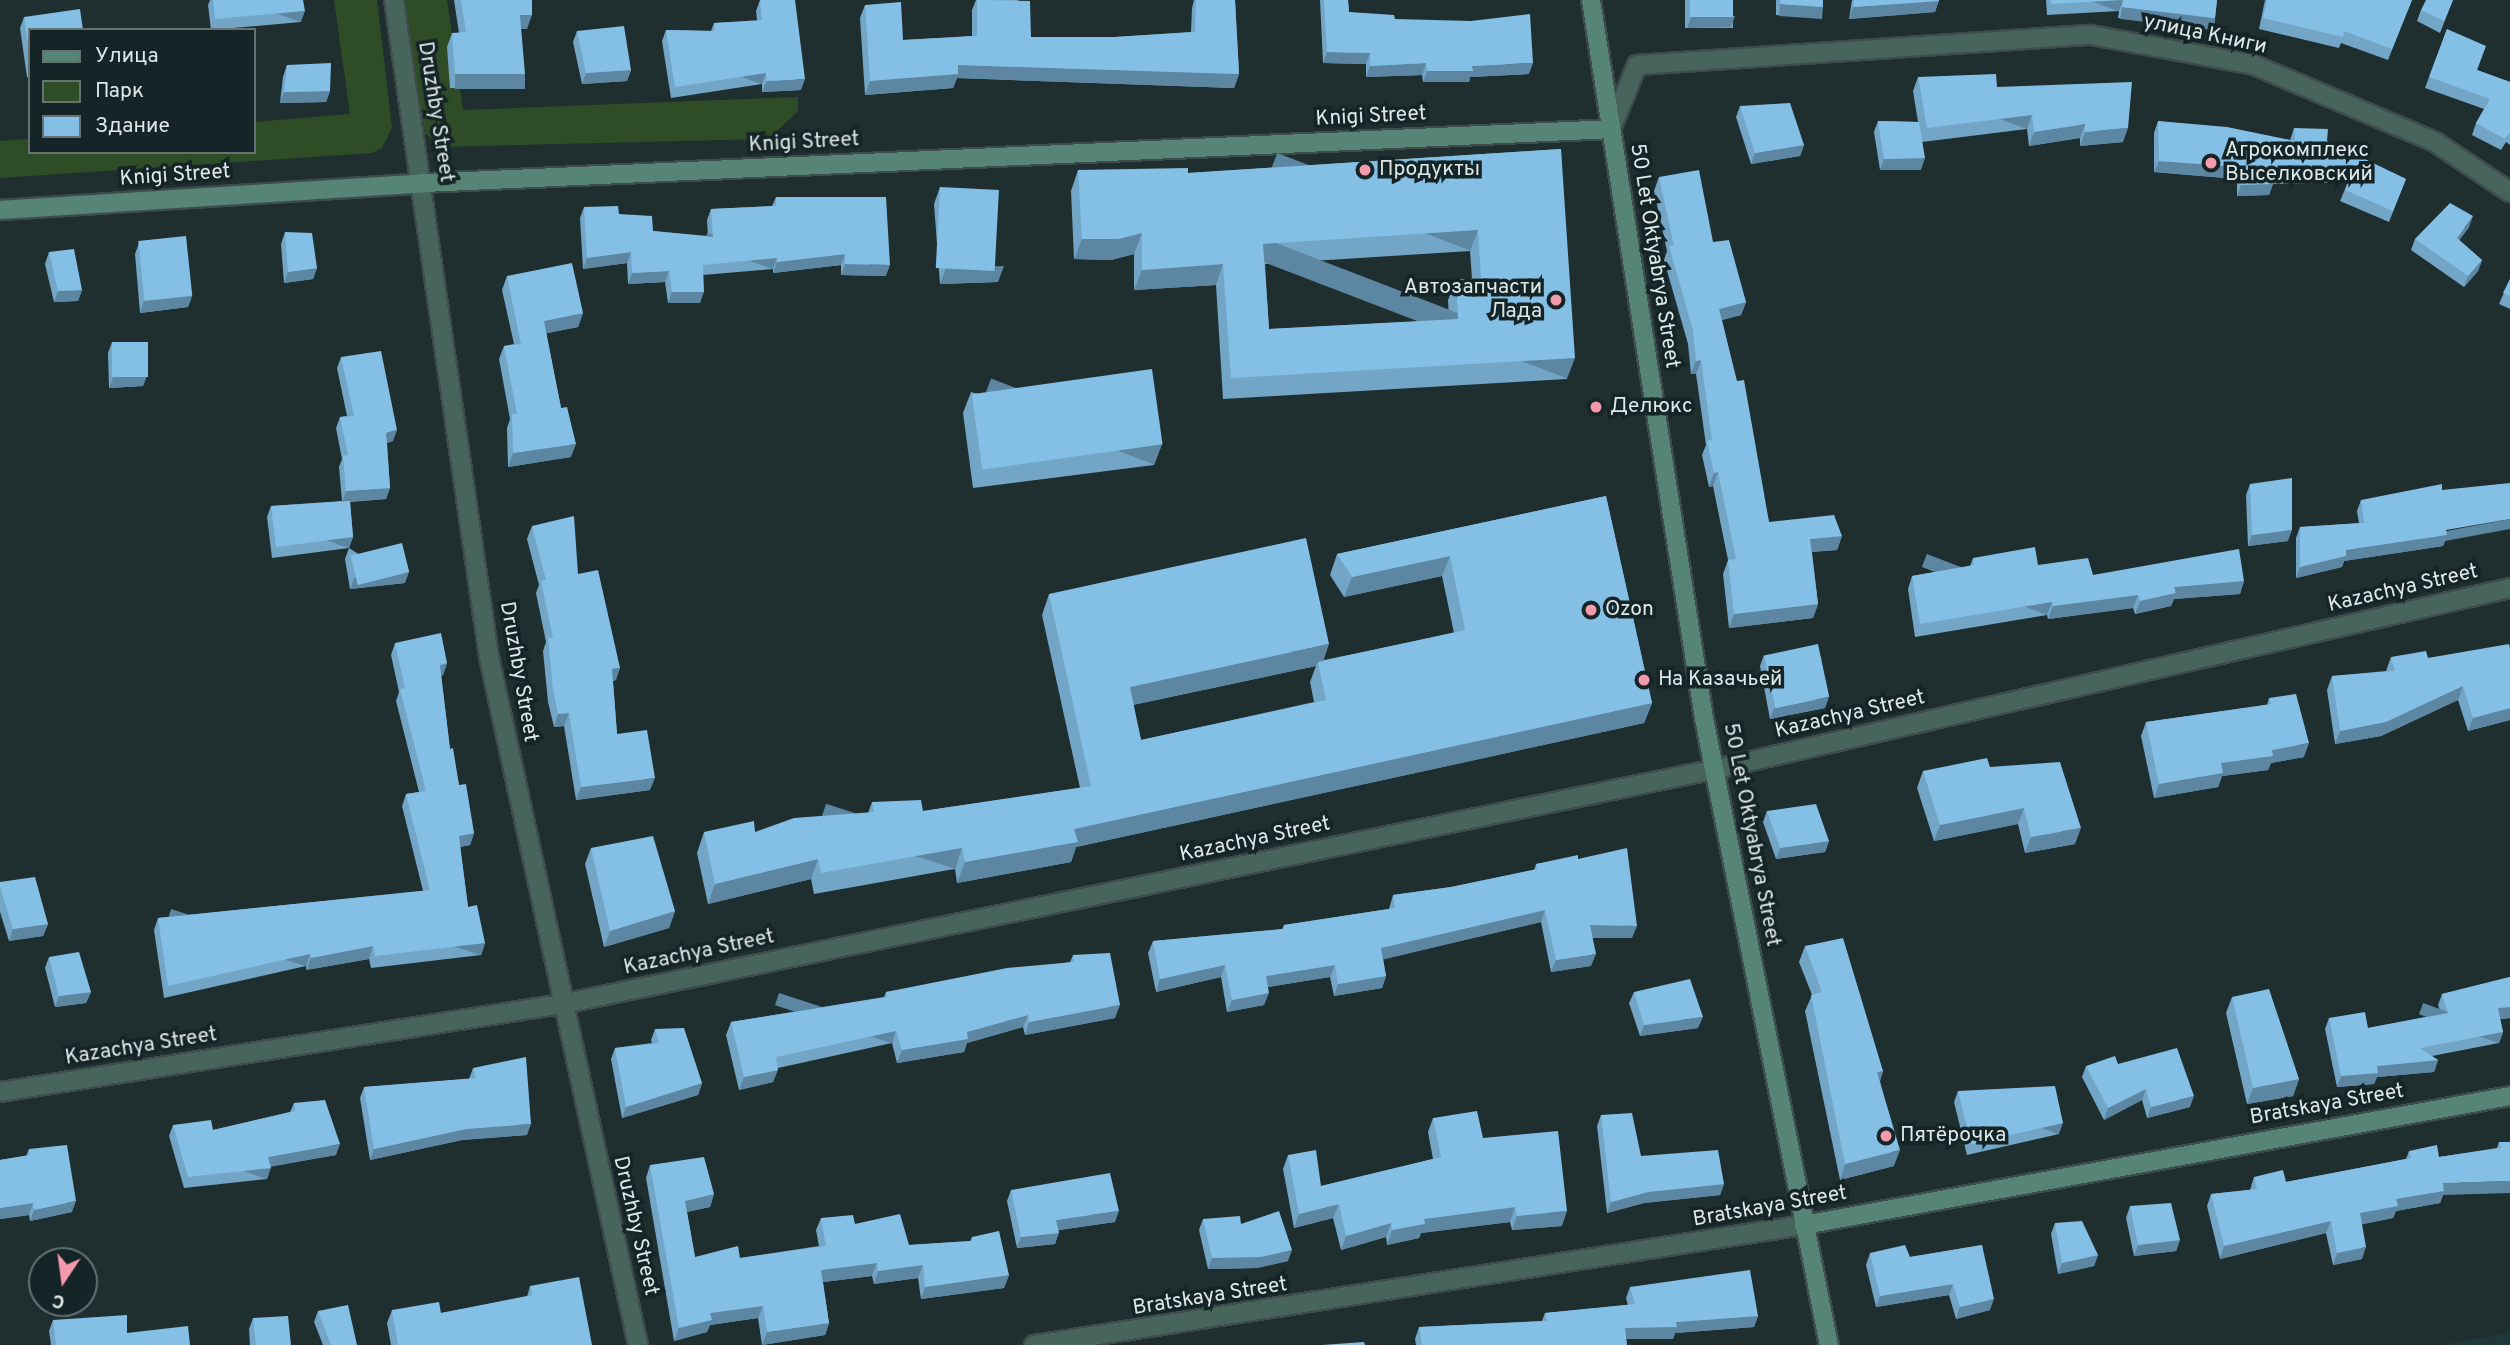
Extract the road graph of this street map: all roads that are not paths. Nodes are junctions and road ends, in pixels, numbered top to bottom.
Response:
1 (394, 0) edge
2 (1591, 0) edge
3 (1611, 129) junction
4 (424, 183) junction
5 (2510, 192) edge
6 (0, 210) edge
7 (2510, 588) edge
8 (1716, 769) junction
9 (562, 1004) junction
10 (0, 1093) edge
11 (2510, 1096) edge
12 (1804, 1225) junction
13 (638, 1345) edge
14 (1034, 1345) edge
15 (1829, 1345) edge

1 - 4 street, Druzhby Street
2 - 3 street, 50 Let Oktyabrya Street
3 - 4 street, Knigi Street
3 - 5 street, улица Книги
3 - 8 street, 50 Let Oktyabrya Street
4 - 6 street, Knigi Street
4 - 9 street, Druzhby Street
7 - 8 street, Kazachya Street
8 - 9 street, Kazachya Street
8 - 12 street, 50 Let Oktyabrya Street
9 - 10 street, Kazachya Street
9 - 13 street, Druzhby Street
11 - 12 street, Bratskaya Street
12 - 14 street, Bratskaya Street
12 - 15 street, 50 Let Oktyabrya Street

